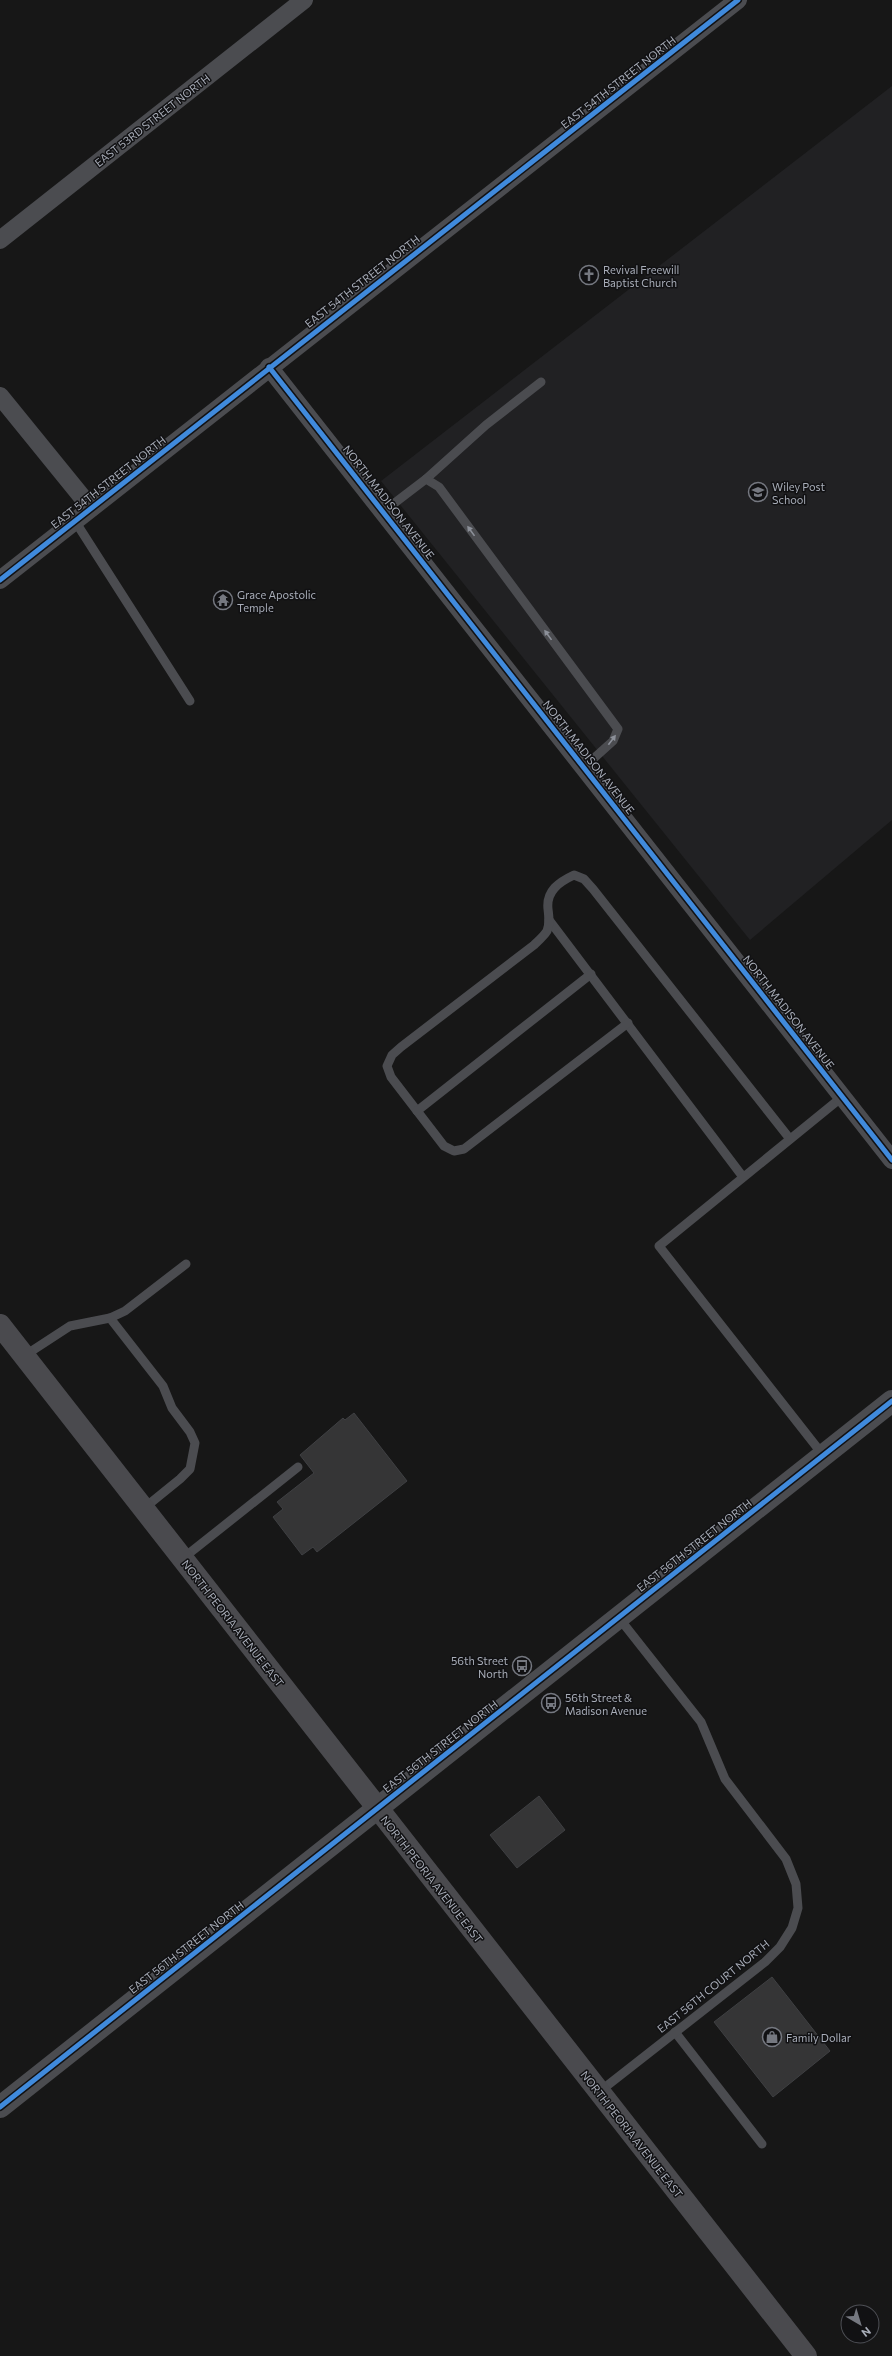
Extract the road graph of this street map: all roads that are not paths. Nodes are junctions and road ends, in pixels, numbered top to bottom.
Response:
1 (304, 0) edge
2 (738, 0) edge
3 (0, 240) edge
4 (269, 367) junction
5 (541, 382) dead end
6 (0, 396) edge
7 (426, 479) junction
8 (91, 508) junction
9 (384, 512) junction
10 (75, 520) junction
11 (0, 580) edge
12 (190, 701) dead end
13 (584, 767) junction
14 (550, 920) junction
15 (591, 974) junction
16 (628, 1024) junction
17 (842, 1097) junction
18 (417, 1111) junction
19 (790, 1139) junction
20 (892, 1160) edge
21 (743, 1178) junction
22 (186, 1264) dead end
23 (110, 1318) junction
24 (0, 1325) edge
25 (24, 1356) junction
26 (892, 1401) edge
27 (823, 1455) junction
28 (298, 1467) dead end
29 (143, 1509) junction
30 (182, 1559) junction
31 (619, 1618) junction
32 (377, 1808) junction
33 (674, 2032) junction
34 (599, 2092) junction
35 (0, 2107) edge
36 (762, 2144) dead end
37 (806, 2356) edge

1 - 3 street, EAST 53RD STREET NORTH
2 - 4 street, EAST 54TH STREET NORTH
4 - 8 street, EAST 54TH STREET NORTH
4 - 9 street, NORTH MADISON AVENUE
5 - 7 lane
6 - 8 street
7 - 9 lane
13 -> 7 lane
8 - 10 street, EAST 54TH STREET NORTH
9 - 13 street, NORTH MADISON AVENUE
10 - 11 street, EAST 54TH STREET NORTH
10 - 12 lane
13 - 17 street, NORTH MADISON AVENUE
14 - 15 lane
14 - 18 lane
14 - 19 lane
15 - 16 lane
15 - 18 lane
16 - 18 lane
16 - 21 lane
17 - 19 lane
17 - 20 street, NORTH MADISON AVENUE
19 - 21 lane
21 - 27 lane
22 - 23 lane
23 - 25 lane
23 - 29 lane
24 - 25 main road, NORTH PEORIA AVENUE EAST
25 - 29 main road, NORTH PEORIA AVENUE EAST
26 - 27 street, EAST 56TH STREET NORTH
27 - 31 street, EAST 56TH STREET NORTH
28 - 30 lane
29 - 30 main road, NORTH PEORIA AVENUE EAST
30 - 32 main road, NORTH PEORIA AVENUE EAST
31 - 32 street, EAST 56TH STREET NORTH
31 - 33 lane, EAST 56TH COURT NORTH
32 - 34 main road, NORTH PEORIA AVENUE EAST
32 - 35 street, EAST 56TH STREET NORTH
33 - 34 lane, EAST 56TH COURT NORTH
33 - 36 lane
34 - 37 main road, NORTH PEORIA AVENUE EAST

